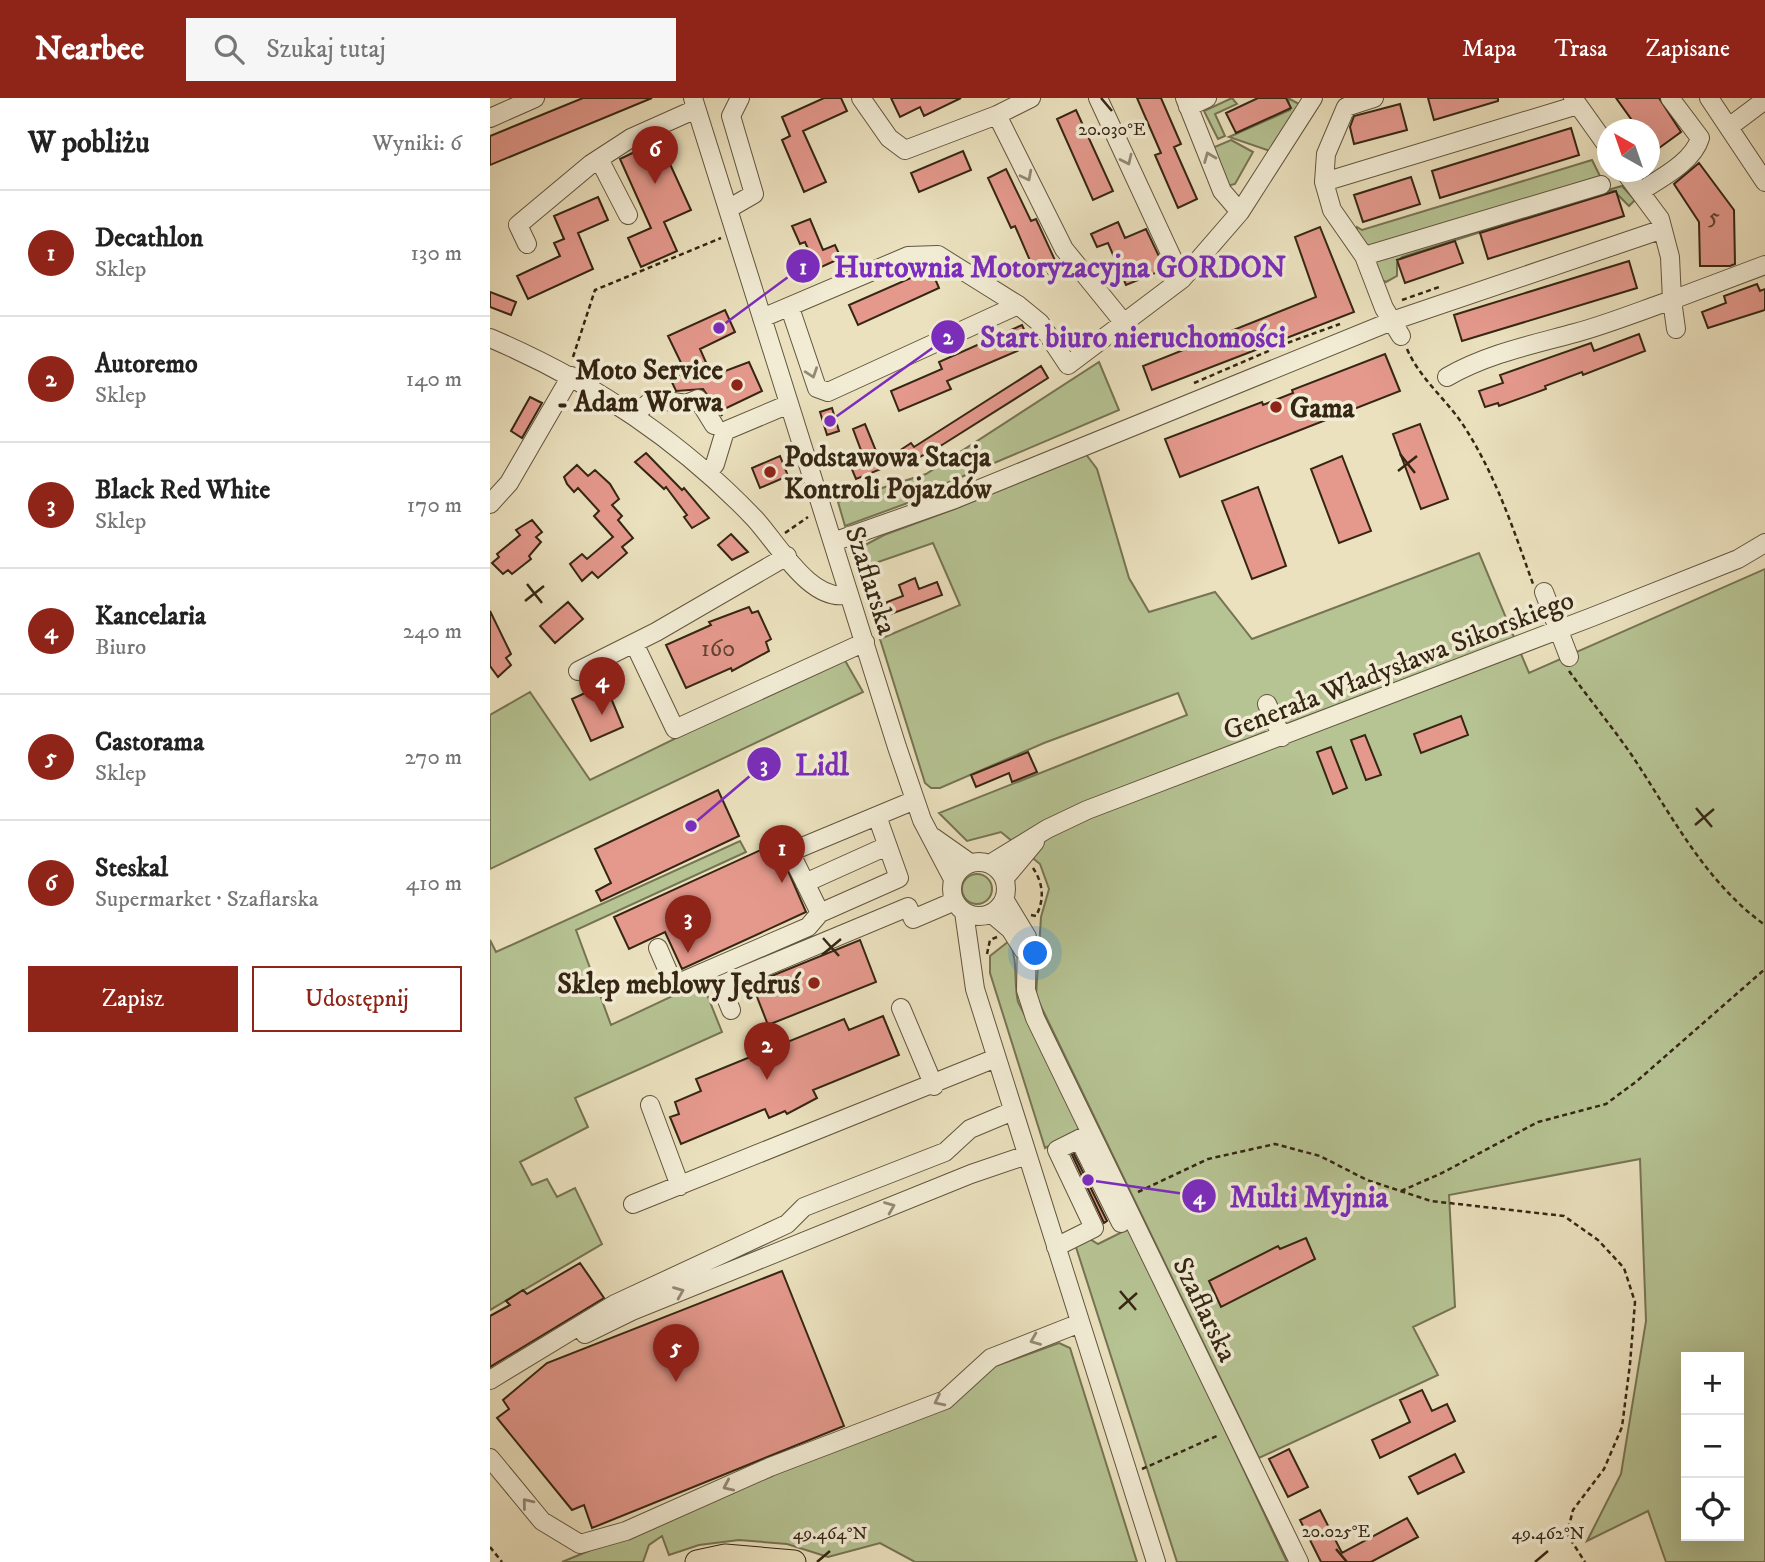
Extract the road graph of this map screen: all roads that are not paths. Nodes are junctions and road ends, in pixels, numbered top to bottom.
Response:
1 (535, 98) edge
2 (740, 98) edge
3 (862, 98) edge
4 (1031, 98) edge
5 (1098, 98) edge
6 (1207, 98) edge
7 (1314, 98) edge
8 (1374, 98) edge
9 (1670, 98) edge
10 (1709, 98) edge
11 (1187, 102) edge
12 (1575, 102) edge
13 (695, 104) edge
14 (1760, 105) edge
15 (997, 115) junction
16 (490, 118) edge
17 (1729, 127) junction
18 (1597, 132) edge
19 (599, 159) junction
20 (1633, 182) edge
21 (1765, 182) edge
22 (1324, 183) junction
23 (1601, 184) dead end
24 (1641, 191) junction
25 (728, 209) junction
26 (1240, 212) junction
27 (628, 215) dead end
28 (1660, 230) junction
29 (527, 244) dead end
30 (1364, 256) junction
31 (1765, 265) edge
32 (1182, 279) junction
33 (1672, 300) junction
34 (1018, 305) junction
35 (790, 308) junction
36 (762, 318) junction
37 (1124, 323) junction
38 (1396, 328) junction
39 (1675, 329) dead end
40 (490, 338) edge
41 (571, 376) junction
42 (1447, 377) dead end
43 (789, 404) junction
44 (634, 414) junction
45 (719, 428) junction
46 (708, 473) junction
47 (490, 504) edge
48 (833, 542) junction
49 (1765, 543) edge
50 (788, 556) junction
51 (1539, 589) road end
52 (849, 594) junction
53 (1558, 630) junction
54 (865, 642) junction
55 (634, 643) junction
56 (1566, 660) road end
57 (578, 671) dead end
58 (1268, 704) dead end
59 (1282, 737) junction
60 (915, 800) junction
61 (877, 816) junction
62 (1047, 830) junction
63 (930, 835) junction
64 (887, 846) junction
65 (970, 863) junction
66 (990, 864) junction
67 (953, 879) junction
68 (1004, 879) junction
69 (805, 883) junction
70 (1004, 899) junction
71 (959, 907) junction
72 (820, 914) junction
73 (989, 914) junction
74 (658, 948) dead end
75 (1028, 961) junction
76 (970, 964) junction
77 (901, 1008) dead end
78 (731, 1010) dead end
79 (996, 1058) junction
80 (934, 1086) junction
81 (650, 1105) dead end
82 (1013, 1111) junction
83 (1027, 1155) junction
84 (1103, 1180) junction
85 (680, 1185) junction
86 (1078, 1195) junction
87 (633, 1204) dead end
88 (1056, 1247) junction
89 (1080, 1323) junction
90 (490, 1380) edge
91 (490, 1393) edge
92 (490, 1458) edge
93 (697, 1562) edge
94 (794, 1562) edge
95 (1156, 1562) edge
96 (1299, 1562) edge

1 - 16 street
2 - 25 street
3 - 15 street
4 - 15 street
5 -> 32 street
6 - 11 street
7 - 26 street
8 - 22 street
9 - 24 street
10 - 17 street
26 -> 11 street
12 - 18 street
12 - 22 street
13 - 19 street
13 - 25 street, Szaflarska
14 - 17 street
15 -> 37 street
17 - 21 street
19 - 27 street
19 - 29 street
20 - 24 street
22 - 30 street
23 - 30 street
24 - 28 street
25 - 36 street, Szaflarska
26 - 32 street
28 - 33 street
28 - 38 street
30 - 38 street
31 - 33 street
32 - 37 street
33 - 39 street
33 - 42 street
34 - 35 street
35 -> 34 street
34 - 37 street
35 - 36 street
36 - 43 street, Szaflarska
38 - 48 street
40 - 41 street
41 - 44 street
41 - 47 street
43 - 45 street
43 - 48 street, Szaflarska
44 - 45 street
44 - 46 street
45 - 46 street
46 - 50 street
48 - 52 street, Szaflarska
49 - 53 street, Generała Władysława Sikorskiego
50 - 52 street
50 - 55 street
51 - 53 street
52 - 54 street, Szaflarska
53 - 56 street
53 - 59 street, Generała Władysława Sikorskiego
54 - 55 street
54 - 60 street, Szaflarska
55 - 57 street
58 - 59 street
59 - 62 street, Generała Władysława Sikorskiego
60 - 61 street
60 - 63 street, Szaflarska
61 - 64 street
61 - 69 street
62 - 66 street, Generała Władysława Sikorskiego
62 - 68 street, Generała Władysława Sikorskiego
63 - 65 street
63 - 67 street, Szaflarska
64 - 69 street
64 - 72 street
65 - 66 street
65 - 67 street
66 - 68 street
67 - 71 street
68 - 70 street
69 - 72 street
70 - 73 street
70 - 75 street, Szaflarska
71 - 73 street
71 - 76 street
71 - 78 street
72 - 74 street
73 - 75 street, Szaflarska
73 - 76 street
75 - 84 street, Szaflarska
76 - 79 street
77 - 80 street
79 - 80 street
79 - 82 street
80 - 85 street
81 - 85 street
82 - 83 street
82 - 90 street
83 - 88 street
91 -> 83 street
84 - 86 street
84 - 86 street
84 - 86 street
84 - 96 street, Szaflarska
85 - 87 street
86 - 88 street
88 - 89 street
89 -> 92 street
89 - 95 street
93 - 94 main road

